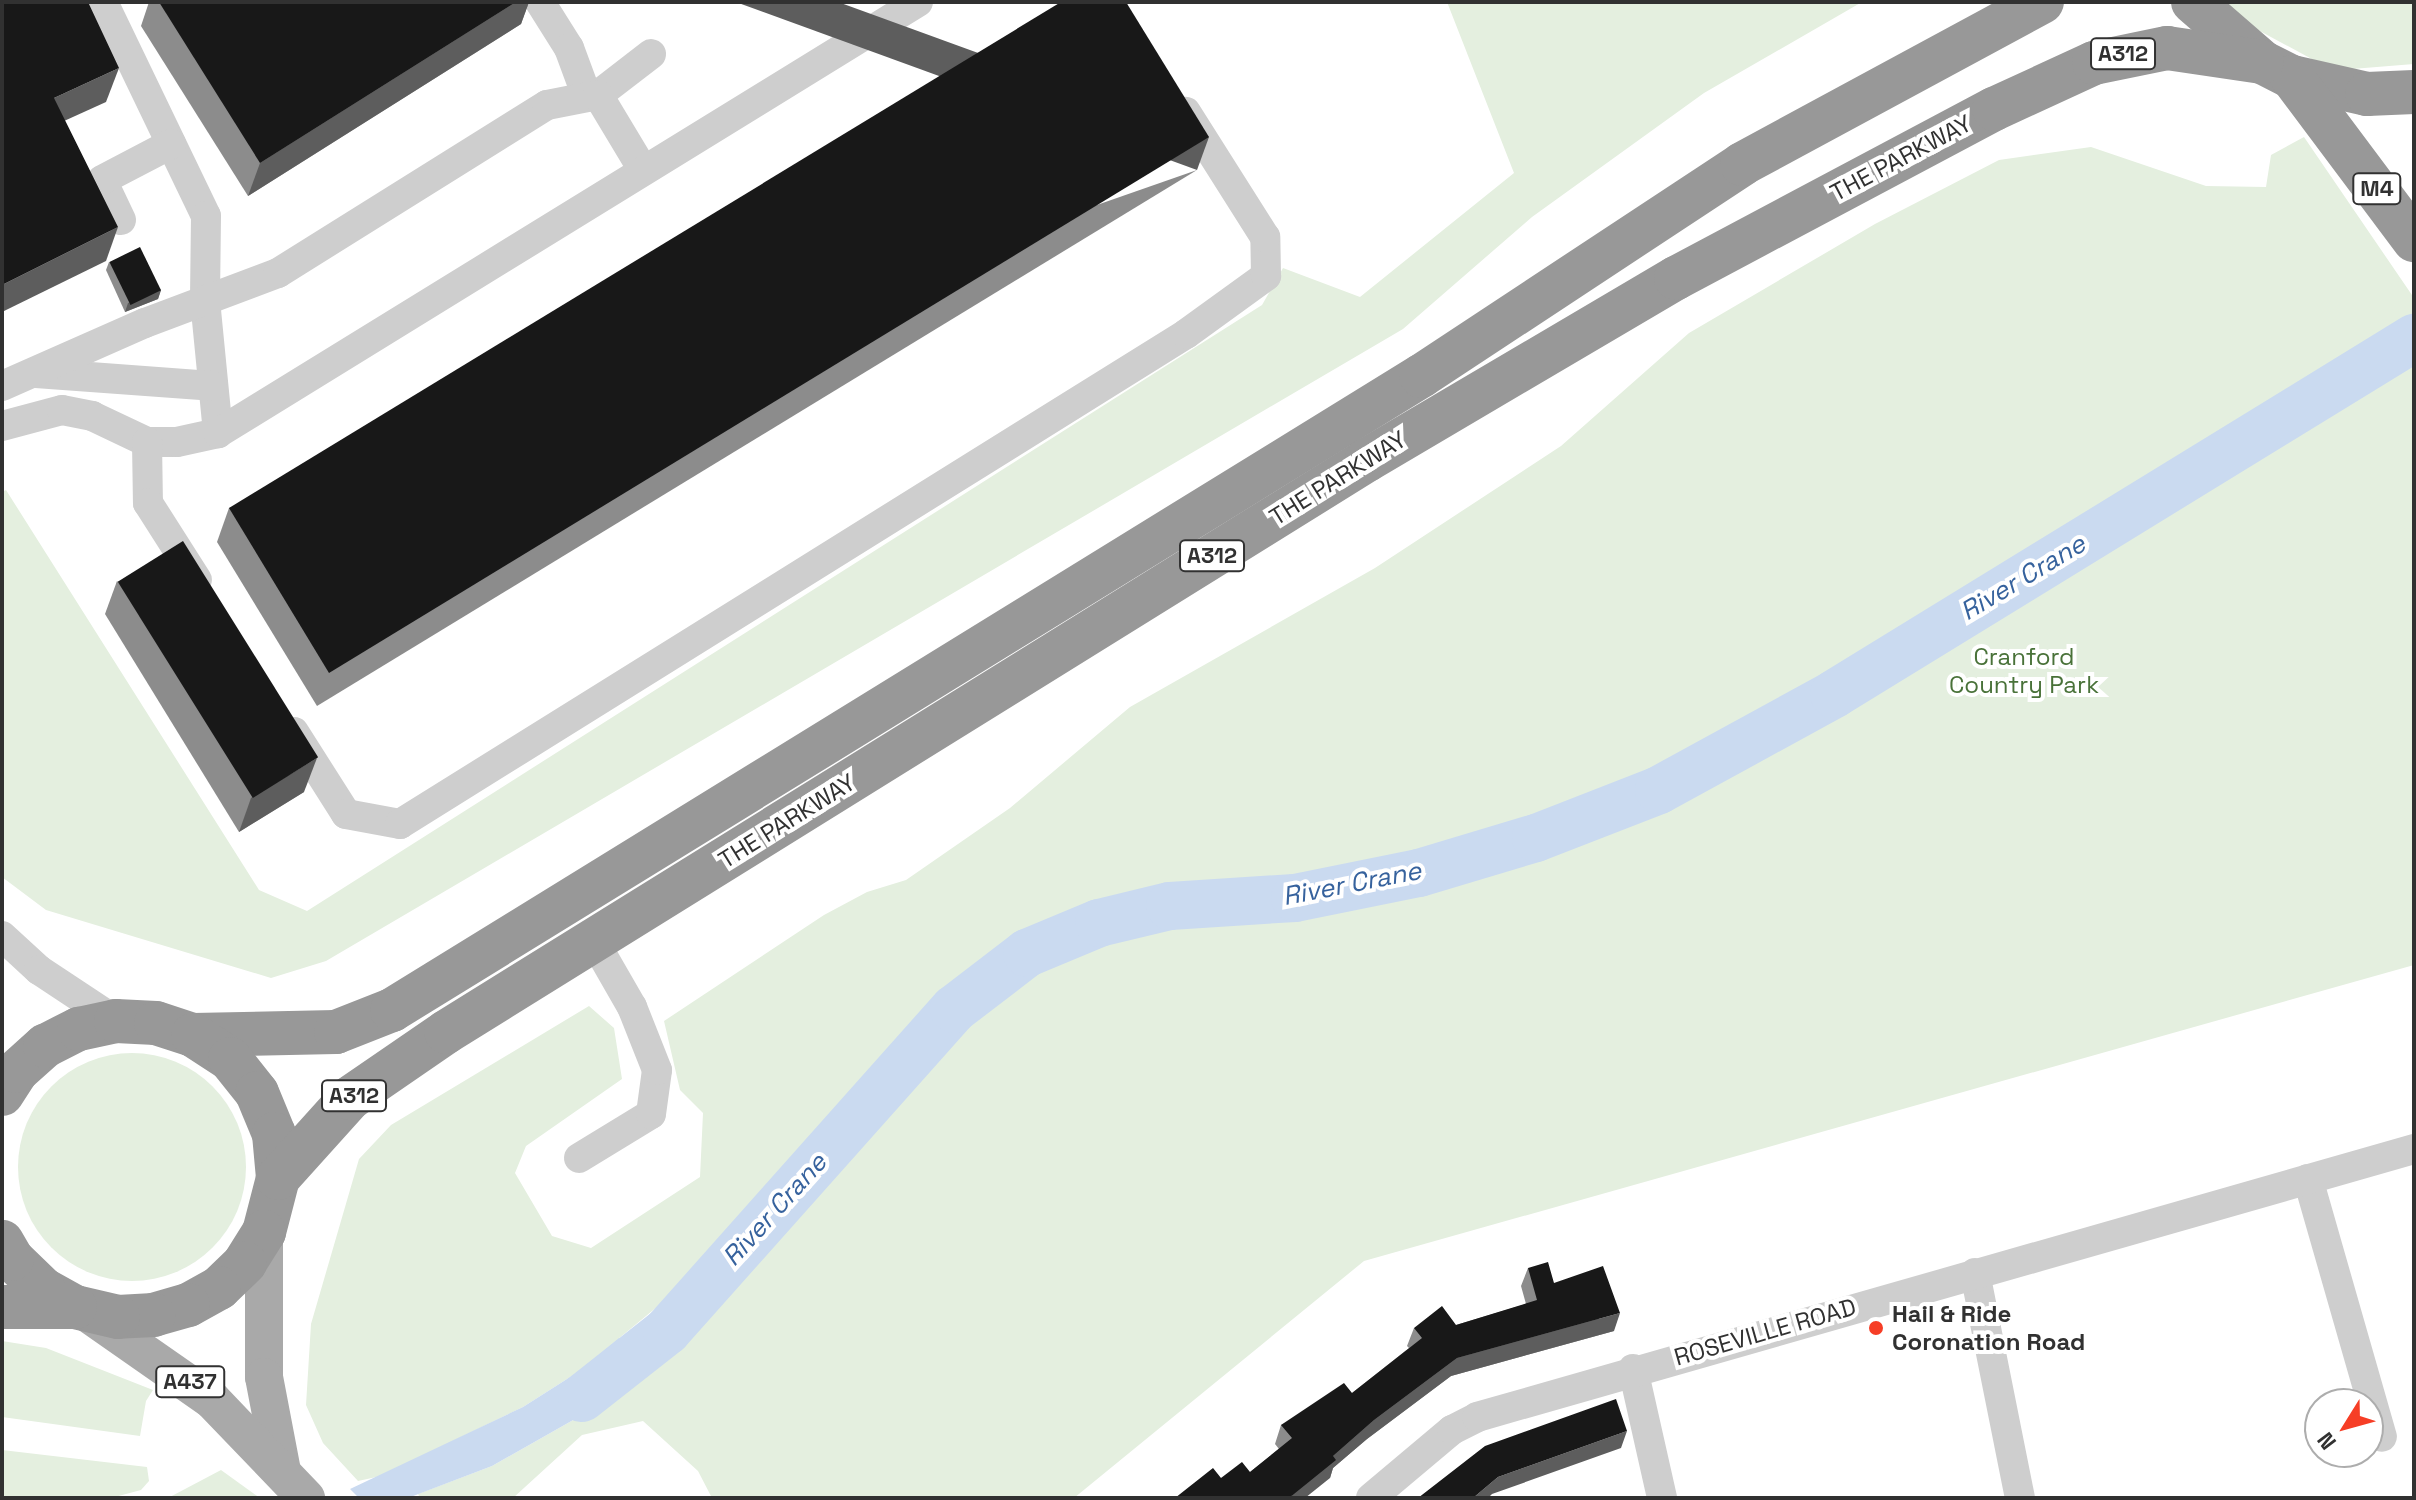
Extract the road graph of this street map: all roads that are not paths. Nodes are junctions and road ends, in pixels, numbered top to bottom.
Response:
1 (103, 2) edge
2 (540, 2) edge
3 (918, 2) edge
4 (2042, 2) edge
5 (2193, 2) edge
6 (651, 54) dead end
7 (2277, 70) junction
8 (1166, 80) edge
9 (2414, 92) edge
10 (592, 95) junction
11 (171, 144) junction
12 (643, 170) junction
13 (121, 220) dead end
14 (2414, 240) edge
15 (205, 300) junction
16 (34, 373) junction
17 (2, 386) edge
18 (212, 386) junction
19 (2, 426) edge
20 (218, 433) junction
21 (147, 442) junction
22 (214, 606) edge
23 (280, 710) edge
24 (2, 936) edge
25 (594, 941) junction
26 (116, 1021) junction
27 (193, 1035) junction
28 (2, 1094) edge
29 (2414, 1149) edge
30 (579, 1158) dead end
31 (278, 1178) junction
32 (2308, 1179) junction
33 (264, 1232) junction
34 (2, 1242) edge
35 (1975, 1273) junction
36 (2, 1307) edge
37 (79, 1309) junction
38 (1633, 1369) junction
39 (2368, 1388) edge
40 (294, 1485) edge
41 (1371, 1498) edge
42 (1662, 1498) edge
43 (2020, 1498) edge

1 - 11 street
2 - 10 street
3 - 12 street
4 - 27 highway, THE PARKWAY / A312
5 - 7 highway, A312
6 - 10 street
7 - 9 highway, A312
7 - 14 highway, M4
7 - 25 highway, THE PARKWAY / A312
8 - 23 street
10 - 12 street
10 - 15 street
11 - 13 street
11 - 15 street
12 - 20 street
15 - 16 street
15 - 18 street
16 - 17 street
16 - 18 street
18 - 20 street
19 - 21 street
20 - 21 street
21 - 22 street
24 - 26 street
25 - 30 street
25 - 31 highway, THE PARKWAY / A312
26 - 27 highway
26 - 28 highway
27 - 31 highway
29 - 32 street, ROSEVILLE ROAD
31 - 33 highway
32 - 35 street, ROSEVILLE ROAD
32 - 39 street
33 - 37 highway
33 - 40 main road, A437
34 - 37 highway
35 - 38 street, ROSEVILLE ROAD
35 - 43 street
36 - 37 highway
37 - 40 main road, A437
38 - 41 street, ROSEVILLE ROAD
38 - 42 street

